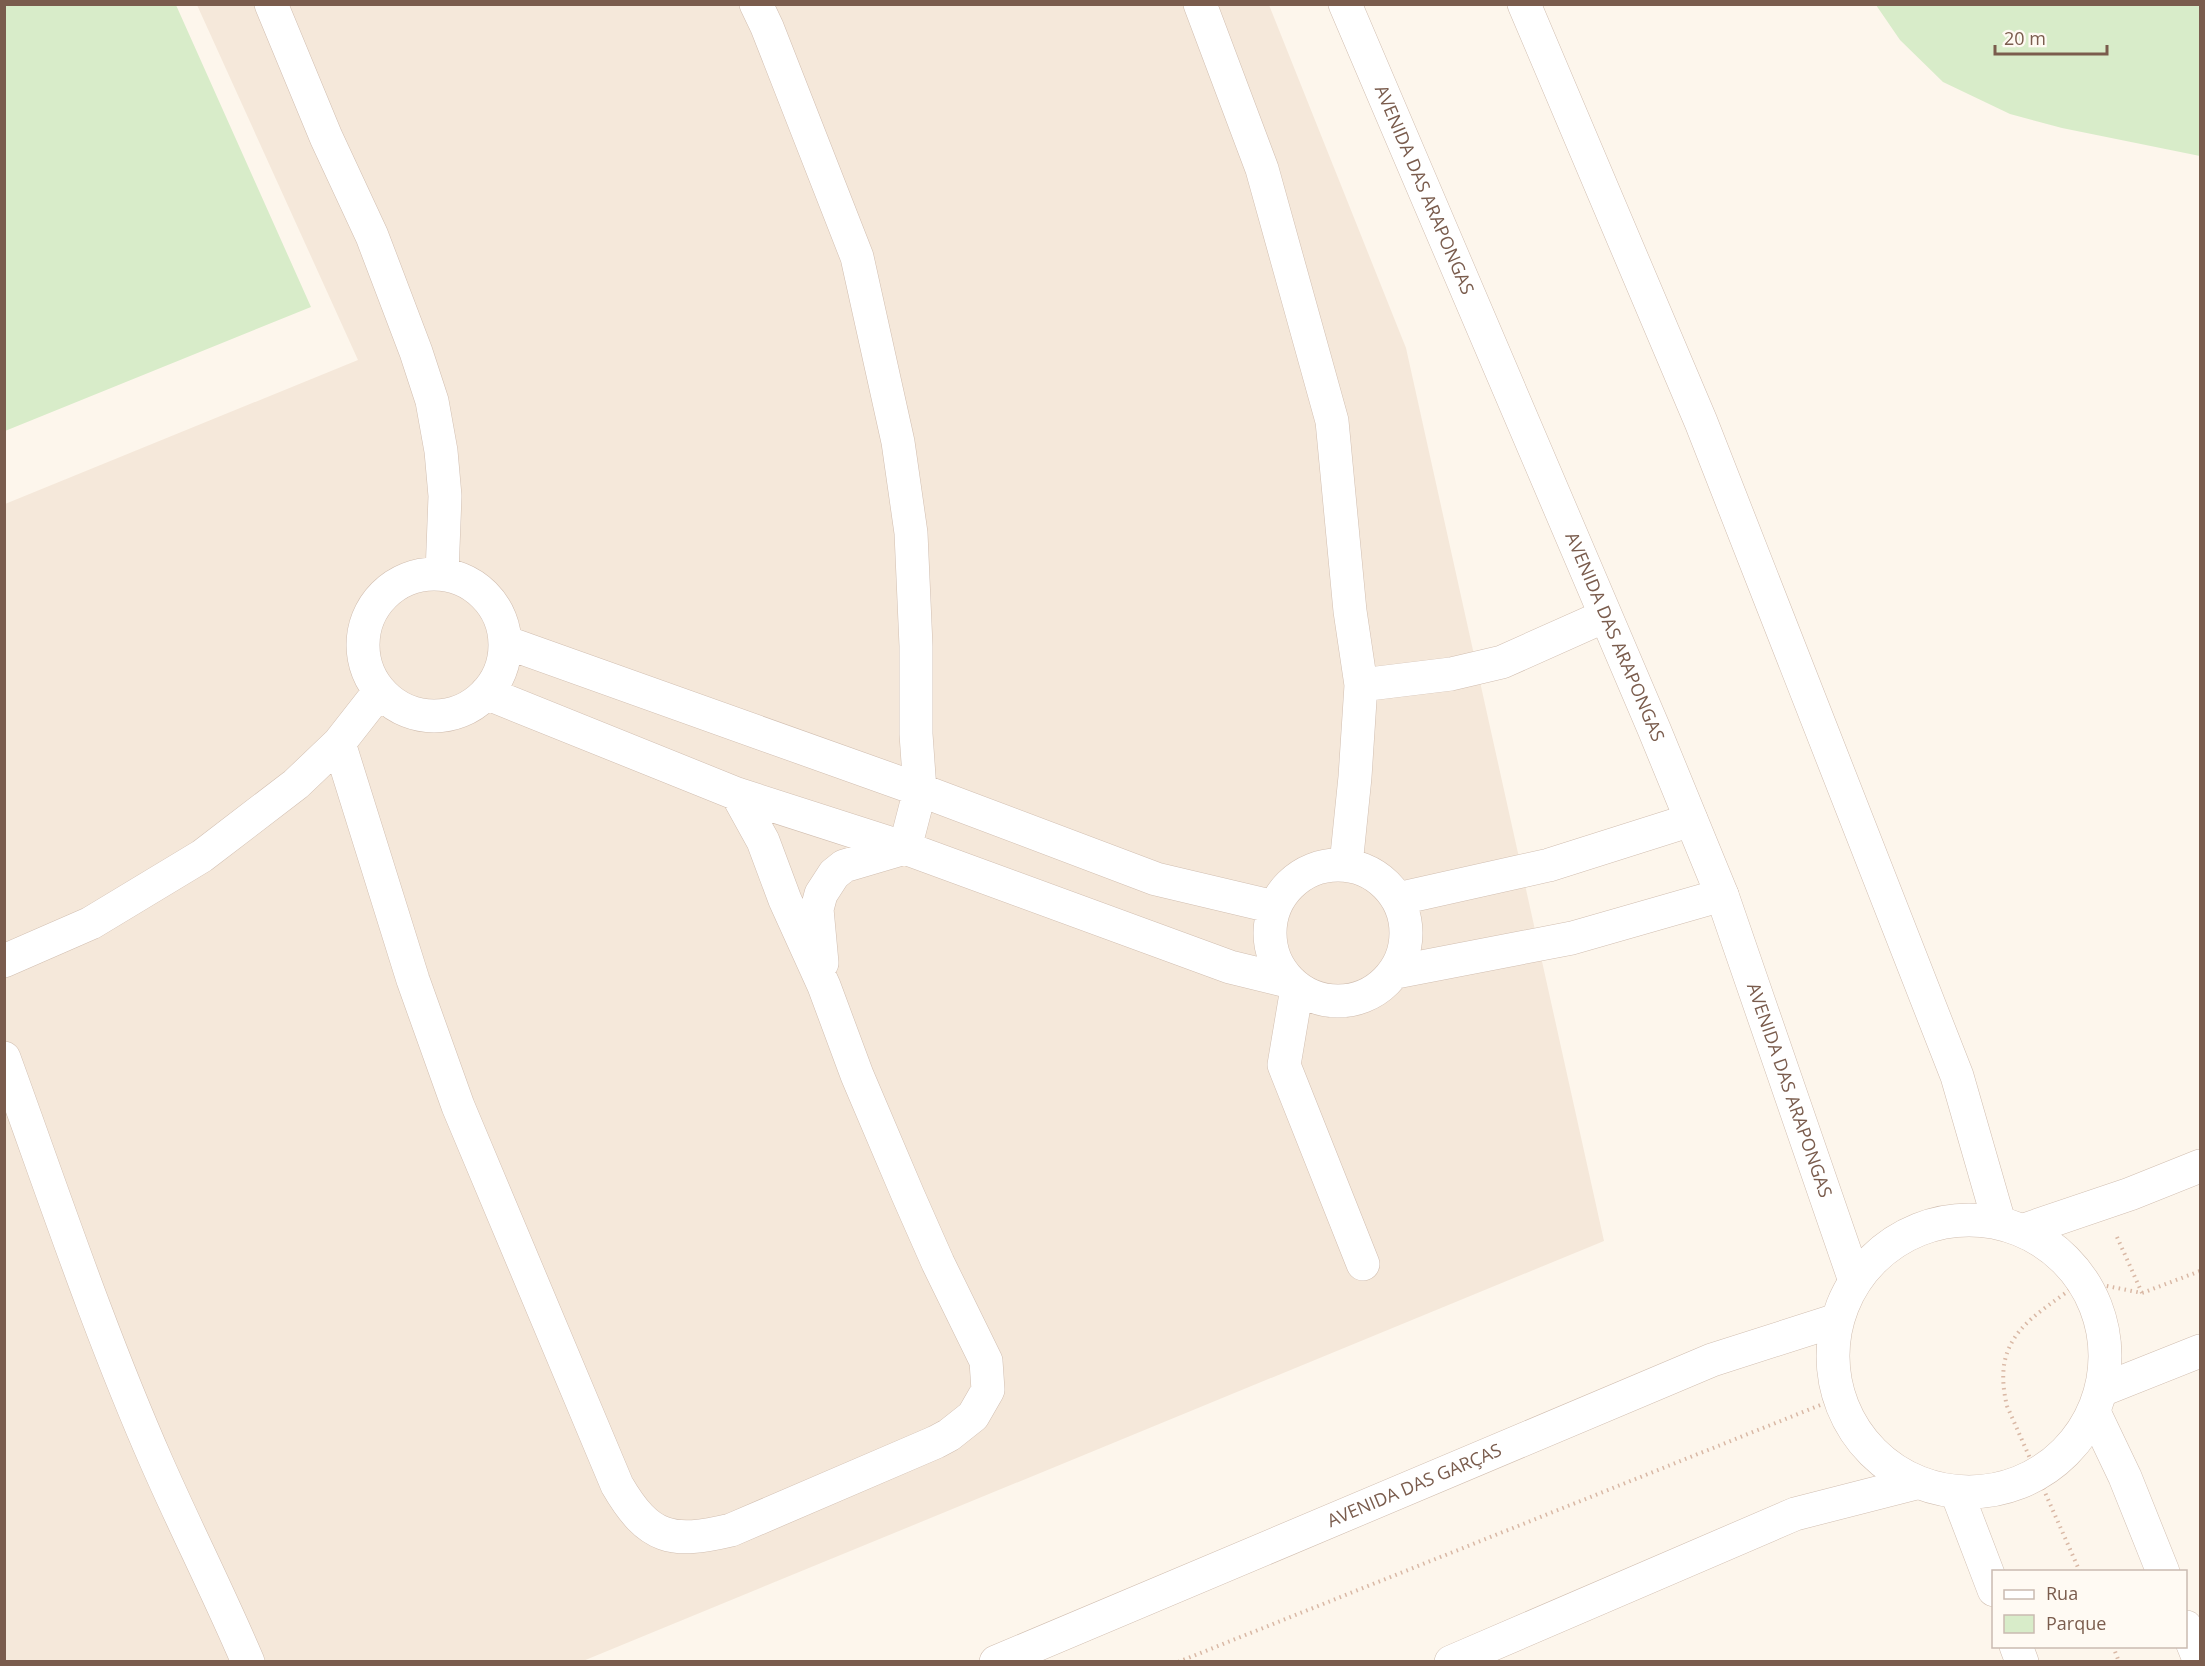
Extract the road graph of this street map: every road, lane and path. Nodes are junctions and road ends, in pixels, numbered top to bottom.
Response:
1 (271, 4) edge
2 (756, 4) edge
3 (1200, 4) edge
4 (1345, 4) edge
5 (1524, 4) edge
6 (442, 574) junction
7 (1605, 616) junction
8 (505, 642) junction
9 (1361, 685) junction
10 (379, 692) junction
11 (486, 693) junction
12 (339, 743) junction
13 (920, 790) junction
14 (737, 794) junction
15 (1690, 820) junction
16 (905, 848) junction
17 (1346, 865) junction
18 (1722, 895) junction
19 (1397, 899) junction
20 (1274, 907) junction
21 (4, 961) edge
22 (1396, 972) junction
23 (1294, 985) junction
24 (824, 986) junction
25 (4, 1058) edge
26 (2200, 1166) edge
27 (2011, 1226) junction
28 (1363, 1264) dead end
29 (2200, 1271) edge
30 (1855, 1281) junction
31 (2082, 1281) junction
32 (1837, 1320) junction
33 (2200, 1351) edge
34 (1838, 1398) junction
35 (2098, 1401) junction
36 (2037, 1474) junction
37 (1916, 1483) junction
38 (1957, 1492) junction
39 (2079, 1570) edge
40 (2162, 1570) edge
41 (1992, 1585) edge
42 (2187, 1629) edge
43 (2016, 1648) edge
44 (2113, 1648) edge
45 (248, 1662) edge
46 (996, 1662) edge
47 (1178, 1662) edge
48 (1451, 1662) edge
49 (2022, 1662) edge
50 (2119, 1662) edge
51 (2200, 1662) edge

1 - 6 street
2 - 13 street
3 - 9 street
4 - 7 street, AVENIDA DAS ARAPONGAS
5 - 27 street
6 - 8 street
6 - 10 street
7 - 9 street
7 - 15 street, AVENIDA DAS ARAPONGAS
8 - 11 street
8 - 13 street
9 - 17 street
10 - 11 street
10 - 12 street
11 - 14 street
12 - 21 street
12 - 24 street
13 - 16 street
13 - 20 street
14 - 16 street
14 - 24 street
15 - 18 street, AVENIDA DAS ARAPONGAS
15 - 19 street
16 - 23 street
16 - 24 street
17 - 19 street
17 - 20 street
18 - 22 street
18 - 30 street, AVENIDA DAS ARAPONGAS
19 - 22 street
20 - 23 street
22 - 23 street
23 - 28 street
25 - 45 street
26 - 27 street
27 - 30 street
27 - 31 street
29 - 31 path
30 - 32 street
31 - 35 street
31 - 36 path
32 - 34 street
32 - 46 street, AVENIDA DAS GARÇAS
33 - 35 street
34 - 37 street
34 - 47 path
35 - 36 street
35 - 40 street
36 - 38 street
36 - 39 path
37 - 38 street
37 - 48 street
38 - 41 street
42 - 51 street
43 - 49 street
44 - 50 path

